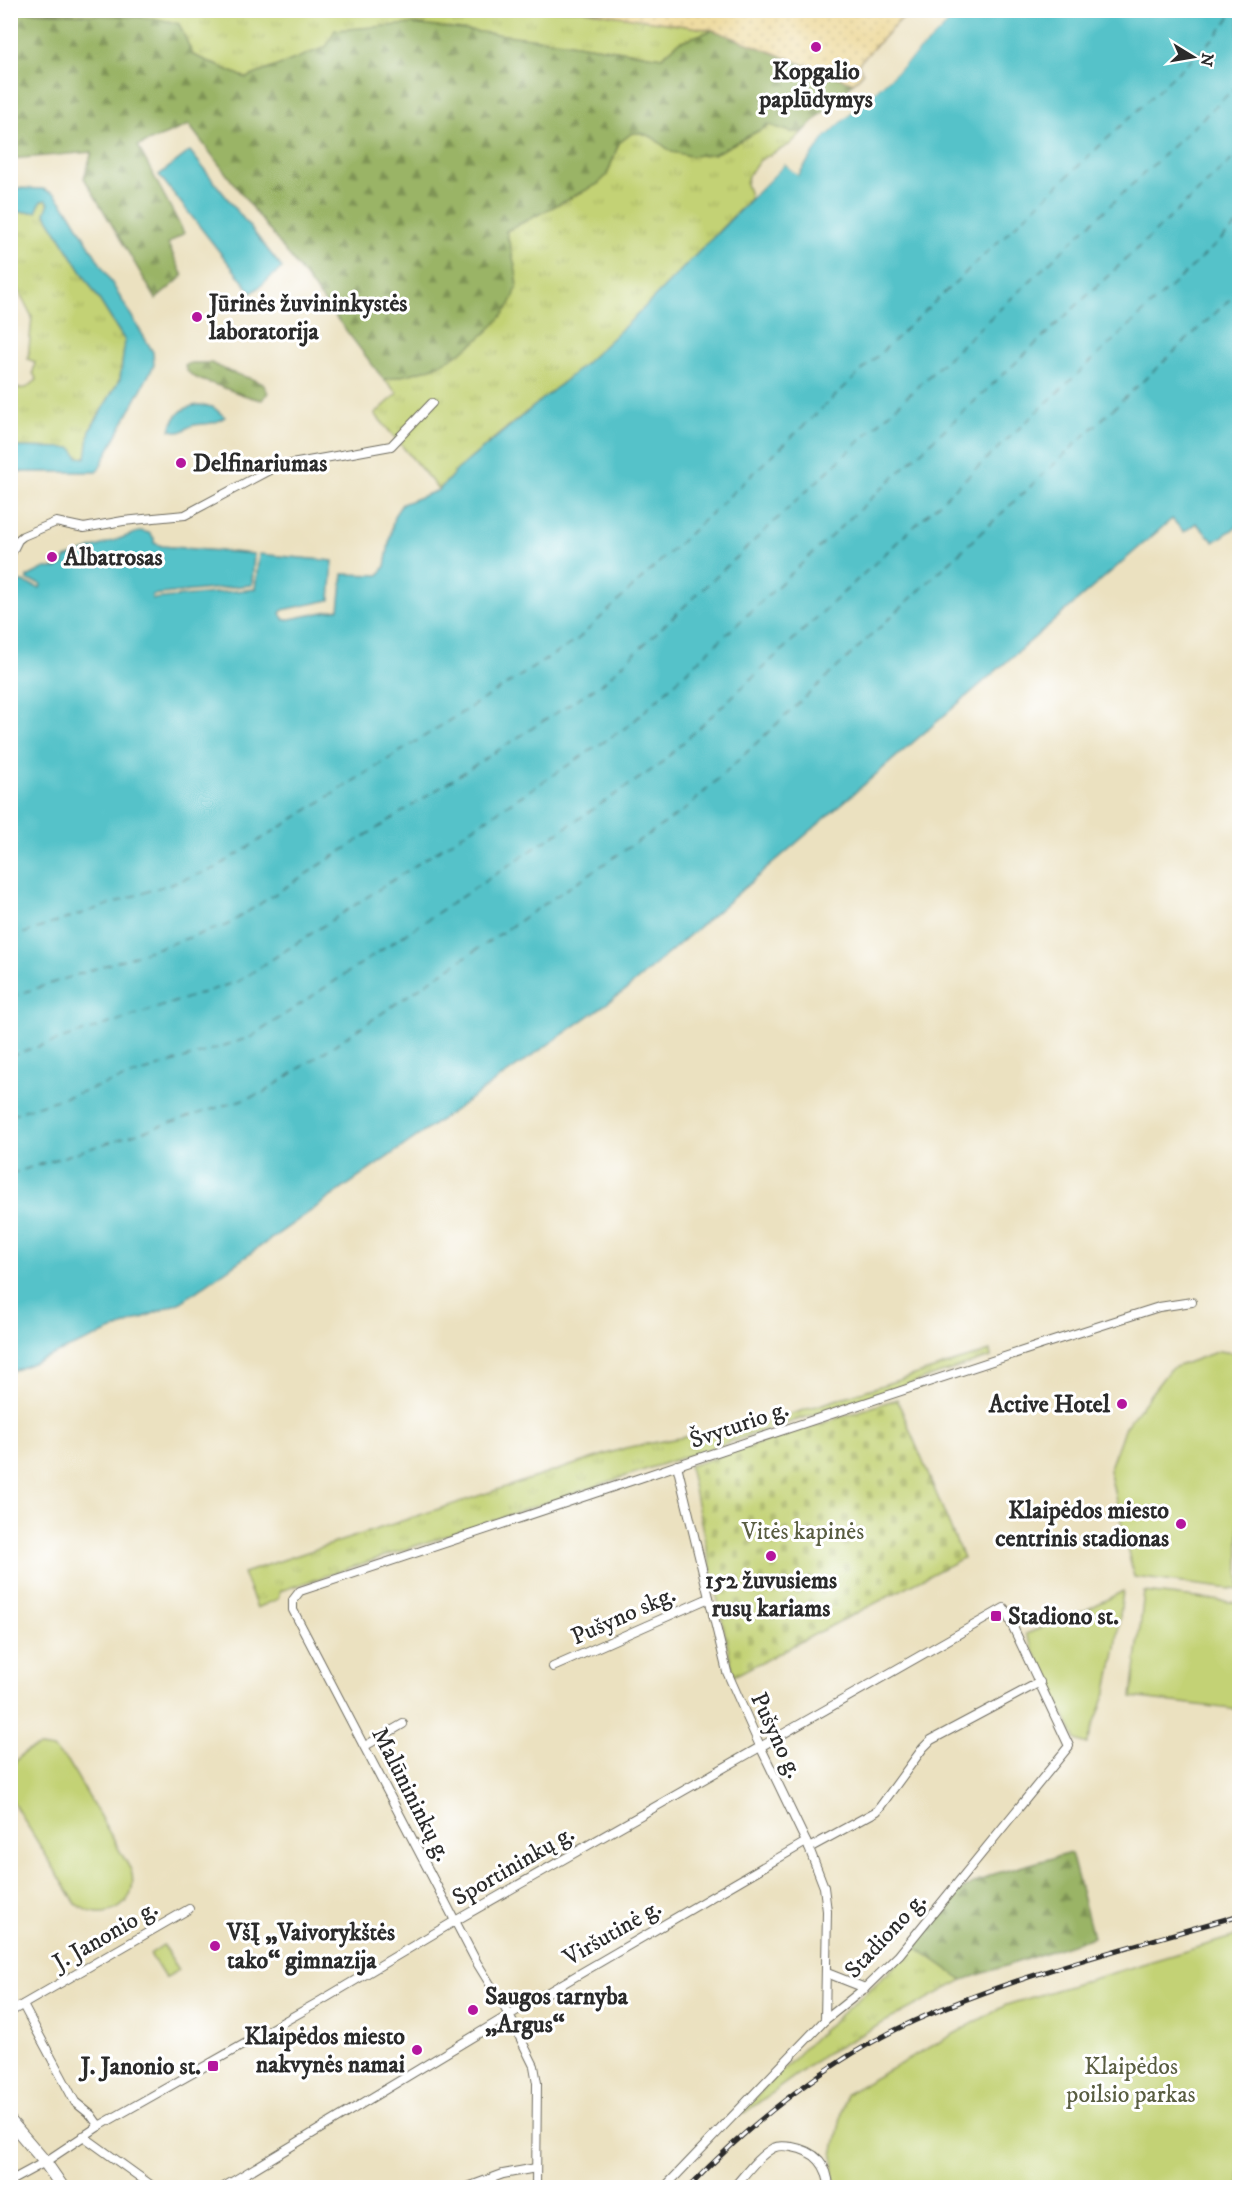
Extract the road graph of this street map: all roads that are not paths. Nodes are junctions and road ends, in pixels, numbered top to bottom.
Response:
1 (432, 403) dead end
2 (10, 556) edge
3 (1192, 1302) dead end
4 (677, 1465) junction
5 (300, 1591) joint
6 (709, 1598) junction
7 (1004, 1608) joint
8 (553, 1666) dead end
9 (1040, 1682) junction
10 (403, 1724) dead end
11 (365, 1746) junction
12 (760, 1746) junction
13 (807, 1845) junction
14 (189, 1909) dead end
15 (455, 1921) junction
16 (826, 1973) junction
17 (865, 1988) junction
18 (23, 2005) junction
19 (10, 2012) edge
20 (509, 2015) junction
21 (825, 2020) junction
22 (10, 2121) edge
23 (99, 2126) junction
24 (83, 2136) junction
25 (45, 2162) junction
26 (536, 2168) junction
27 (10, 2181) edge
28 (63, 2187) edge
29 (155, 2187) edge
30 (222, 2187) edge
31 (465, 2187) edge
32 (536, 2187) edge
33 (664, 2187) edge
34 (733, 2187) edge
35 (829, 2187) edge

1 - 2 street
3 - 4 street, Švyturio g.
4 - 5 street, Švyturio g.
4 - 6 street, Pušyno g.
5 - 11 street, Malūnininkų g.
6 - 8 street, Pušyno skg.
6 - 12 street, Pušyno g.
7 - 9 street, Stadiono g.
7 - 12 street, Sportininkų g.
9 - 13 street
9 - 17 street, Stadiono g.
10 - 11 street
11 - 15 street, Malūnininkų g.
12 - 13 street, Pušyno g.
12 - 15 street, Sportininkų g.
13 - 16 street, Pušyno g.
13 - 20 street, Viršutinė g.
14 - 18 street, J. Janonio g.
15 - 20 street, Malūnininkų g.
15 - 23 street, Sportininkų g.
16 - 17 street
16 - 21 street, Pušyno g.
17 - 21 street, Stadiono g.
18 - 19 street, J. Janonio g.
18 - 23 street
20 - 26 street, Malūnininkų g.
20 - 30 street, Viršutinė g.
21 - 33 street, Stadiono g.
22 - 25 main road
23 - 24 street, Sportininkų g.
24 - 25 street, Sportininkų g.
24 - 29 street
25 - 27 street, Sportininkų g.
25 - 28 main road
26 - 31 street
26 - 32 street, Malūnininkų g.
34 - 35 street

